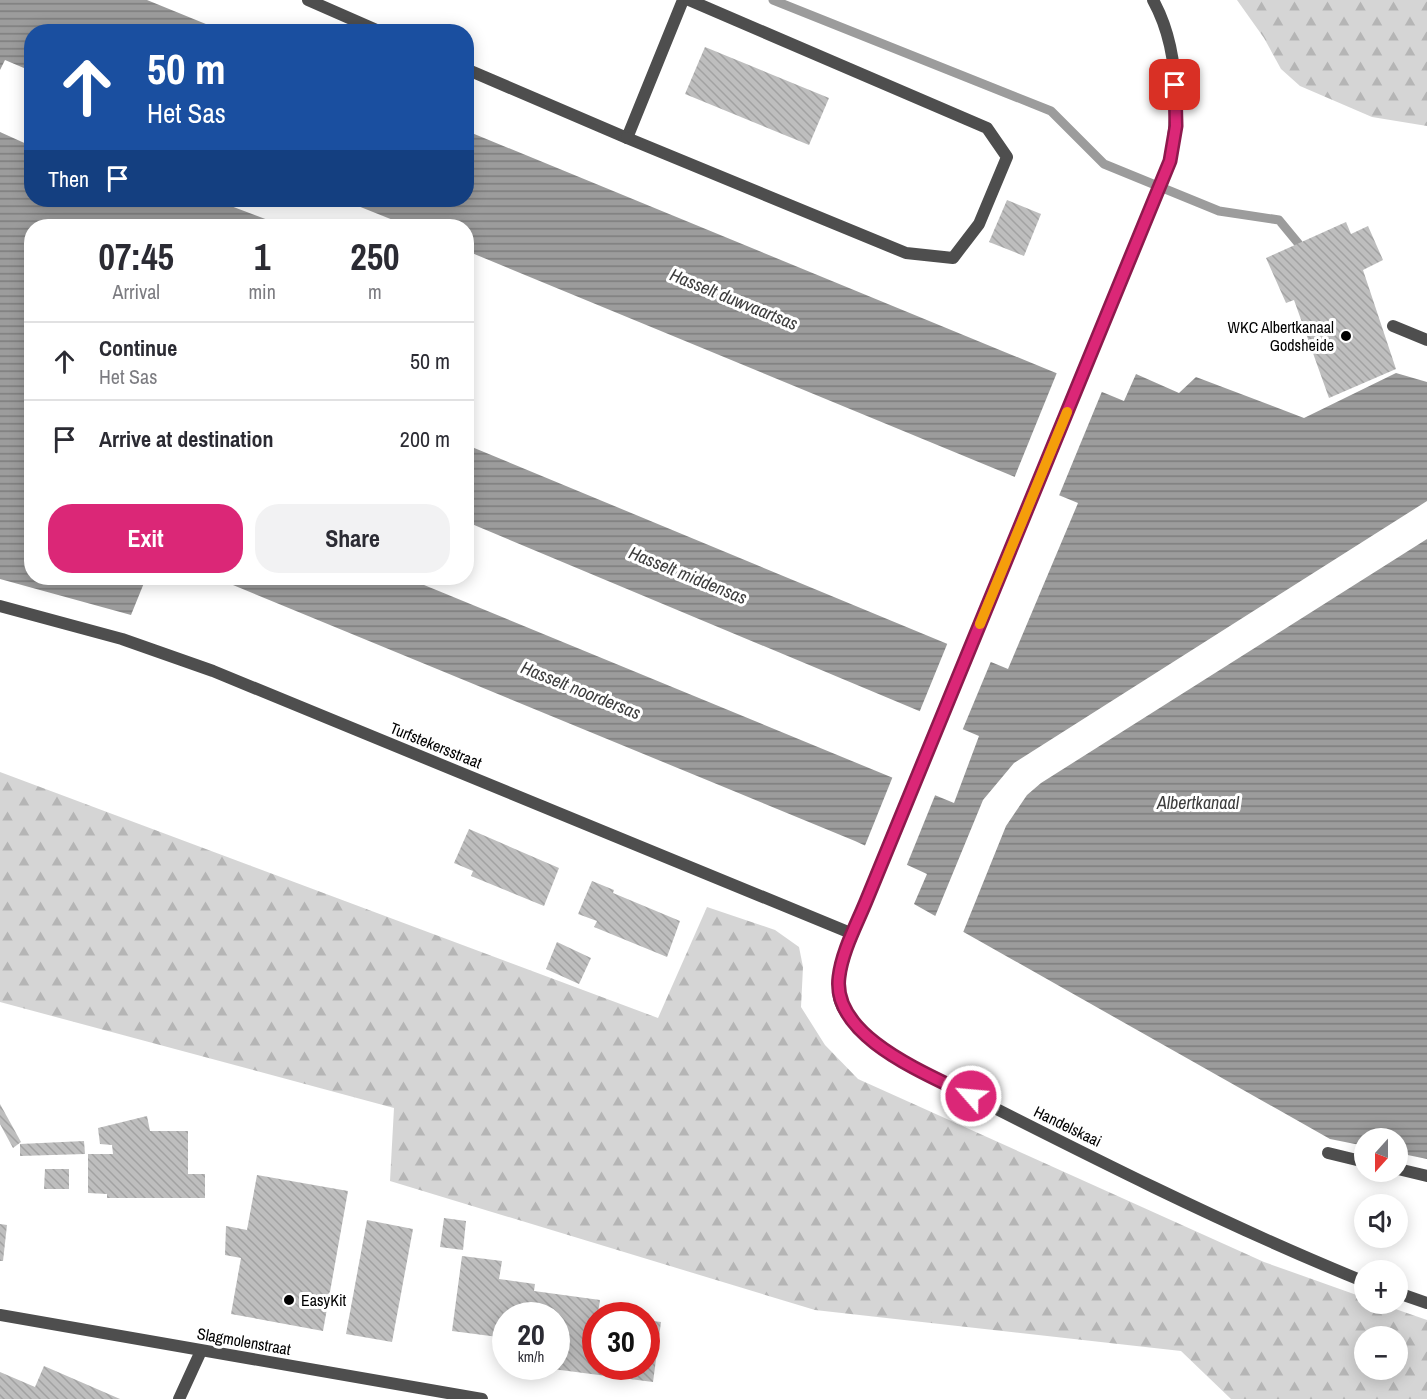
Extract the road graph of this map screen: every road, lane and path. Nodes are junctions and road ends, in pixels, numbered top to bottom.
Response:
1 (308, 0) edge
2 (682, 0) edge
3 (689, 0) edge
4 (1153, 0) edge
5 (363, 24) edge
6 (474, 72) edge
7 (627, 138) junction
8 (1393, 326) dead end
9 (1427, 340) edge
10 (0, 606) edge
11 (853, 934) junction
12 (1328, 1153) dead end
13 (1354, 1159) edge
14 (1408, 1171) edge
15 (1427, 1176) edge
16 (1354, 1277) edge
17 (1408, 1296) edge
18 (1427, 1303) edge
19 (0, 1315) edge
20 (201, 1351) junction
21 (438, 1396) edge
22 (179, 1399) edge
23 (482, 1399) edge

1 - 5 street
2 - 7 street
3 - 7 street
4 - 11 street, Handelskaai
6 - 7 street
8 - 9 street
10 - 11 street, Turfstekersstraat
11 - 16 street, Handelskaai
12 - 13 street
14 - 15 street
17 - 18 street
19 - 20 street, Slagmolenstraat
20 - 21 street, Slagmolenstraat
20 - 22 street
21 - 23 street, Slagmolenstraat

